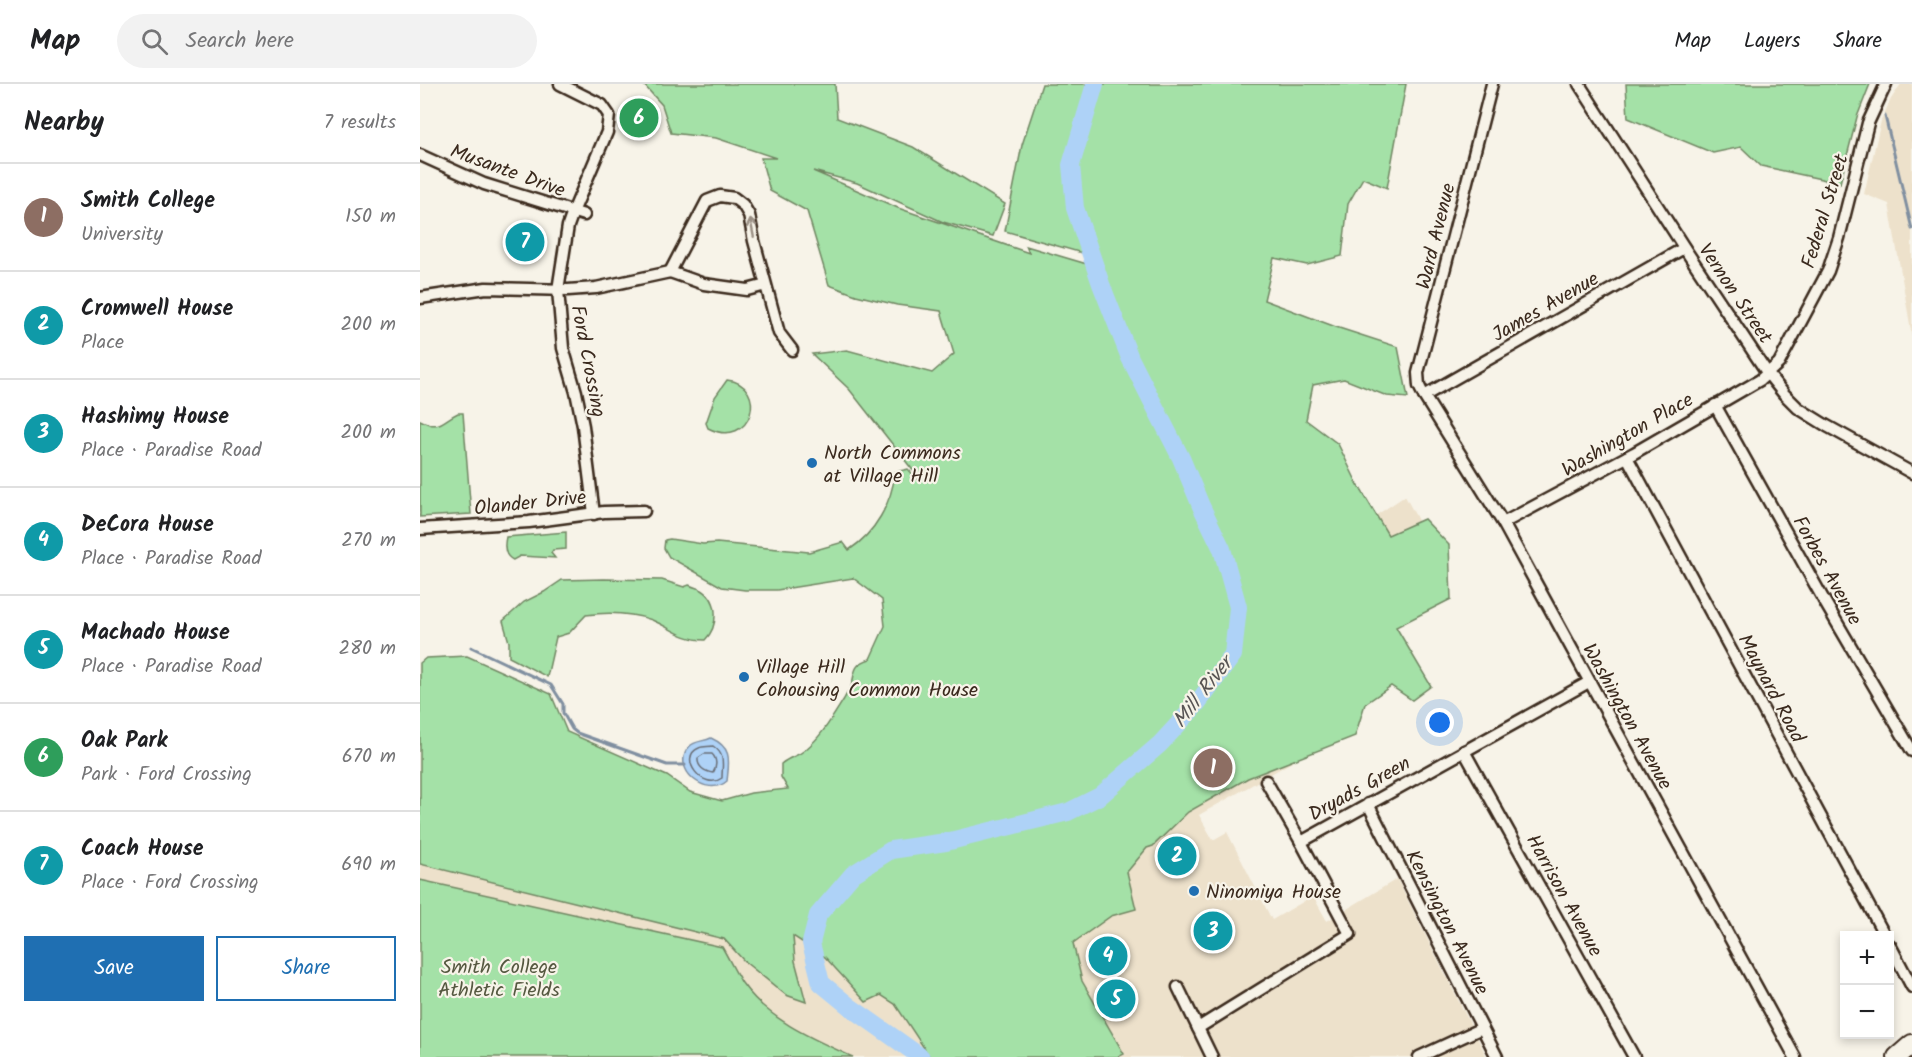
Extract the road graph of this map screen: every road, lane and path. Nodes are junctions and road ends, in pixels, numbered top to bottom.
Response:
1 (560, 84) edge
2 (1492, 84) edge
3 (1579, 84) edge
4 (1886, 84) edge
5 (420, 155) edge
6 (573, 212) junction
7 (584, 215) dead end
8 (1684, 248) junction
9 (670, 273) junction
10 (766, 285) junction
11 (558, 290) junction
12 (420, 298) edge
13 (792, 350) dead end
14 (1768, 374) junction
15 (1424, 396) junction
16 (1715, 405) junction
17 (1627, 457) junction
18 (1912, 473) edge
19 (644, 511) dead end
20 (594, 514) junction
21 (1503, 523) junction
22 (420, 529) edge
23 (1589, 682) junction
24 (1464, 751) junction
25 (1912, 751) edge
26 (1266, 782) dead end
27 (1368, 804) junction
28 (1301, 842) junction
29 (1881, 931) edge
30 (1894, 953) edge
31 (1178, 987) dead end
32 (1912, 987) edge
33 (1198, 1028) junction
34 (1482, 1028) junction
35 (1912, 1044) edge
36 (1212, 1057) edge
37 (1419, 1057) edge
38 (1497, 1057) edge
39 (1634, 1057) edge
40 (1796, 1057) edge
41 (1897, 1057) edge

1 - 6 street, Ford Crossing
2 - 15 street, Ward Avenue
3 - 8 street, Vernon Street
4 - 14 street, Federal Street
5 - 6 street, Musante Drive
6 - 7 street, Musante Drive
6 - 11 street, Ford Crossing
8 - 14 street, Vernon Street
8 - 15 street, James Avenue
9 - 10 street
10 -> 9 street
9 - 11 street
10 - 13 street
11 - 12 street
11 - 20 street, Ford Crossing
14 - 16 street, Washington Place
14 - 18 street, Vernon Street
15 - 21 street, Washington Avenue
16 - 17 street, Washington Place
16 - 25 street, Forbes Avenue
17 - 21 street, Washington Place
17 - 29 street, Maynard Road
19 - 20 street, Olander Drive
20 - 22 street, Olander Drive
21 - 23 street, Washington Avenue
23 - 24 street, Dryads Green
23 - 40 street, Washington Avenue
24 - 27 street, Dryads Green
24 - 39 street, Harrison Avenue
26 - 28 street
27 - 28 street, Dryads Green
27 - 34 street, Kensington Avenue
28 - 33 street, Dryads Green
30 - 32 street
31 - 33 street
33 - 36 street
34 - 37 street
34 - 38 street, Kensington Avenue
35 - 41 highway

